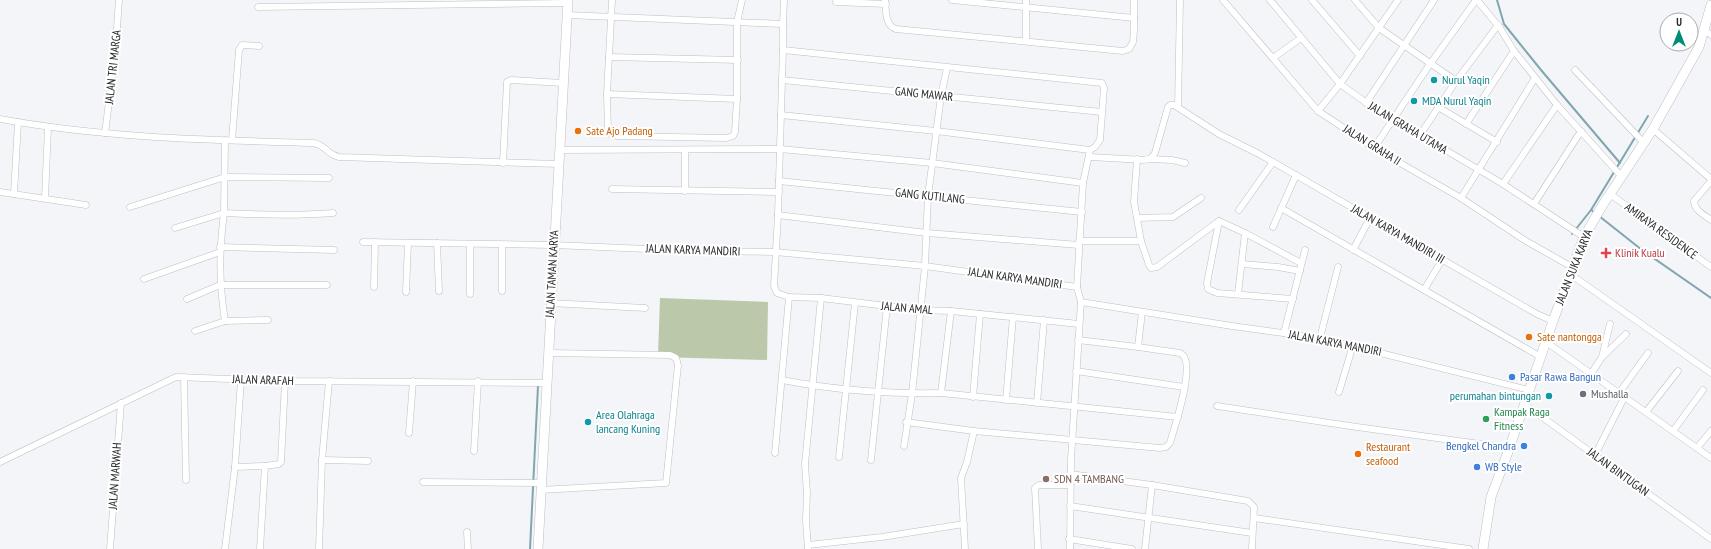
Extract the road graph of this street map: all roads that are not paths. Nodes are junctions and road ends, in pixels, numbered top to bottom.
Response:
1 (119, 0) edge
2 (612, 0) edge
3 (741, 0) edge
4 (784, 0) edge
5 (952, 0) edge
6 (1026, 0) edge
7 (1134, 0) edge
8 (1180, 0) edge
9 (1223, 0) edge
10 (1270, 0) edge
11 (1312, 0) edge
12 (1355, 0) edge
13 (1398, 0) edge
14 (1434, 0) edge
15 (1476, 0) edge
16 (568, 2) edge
17 (836, 2) dead end
18 (886, 2) edge
19 (1711, 5) edge
20 (258, 7) dead end
21 (1026, 7) junction
22 (567, 15) junction
23 (611, 16) junction
24 (1134, 18) junction
25 (737, 22) junction
26 (783, 24) junction
27 (1498, 25) junction
28 (1378, 28) junction
29 (1708, 33) edge
30 (1302, 38) junction
31 (1026, 41) junction
32 (259, 46) dead end
33 (1404, 46) junction
34 (786, 51) junction
35 (1514, 51) junction
36 (1360, 56) junction
37 (609, 57) junction
38 (1273, 58) junction
39 (738, 60) junction
40 (1430, 64) junction
41 (947, 68) junction
42 (1575, 70) dead end
43 (1535, 78) junction
44 (782, 80) junction
45 (1456, 81) junction
46 (563, 83) junction
47 (1340, 84) junction
48 (607, 94) junction
49 (941, 96) junction
50 (737, 99) junction
51 (1366, 103) junction
52 (1557, 105) junction
53 (1438, 107) junction
54 (1178, 108) junction
55 (1318, 111) junction
56 (1102, 112) junction
57 (781, 114) junction
58 (0, 119) edge
59 (1393, 119) junction
60 (18, 122) junction
61 (1466, 124) junction
62 (48, 127) junction
63 (1653, 129) junction
64 (936, 131) junction
65 (1581, 131) junction
66 (105, 133) junction
67 (1420, 135) junction
68 (228, 140) junction
69 (1497, 142) junction
70 (1644, 143) junction
71 (1374, 148) junction
72 (780, 149) junction
73 (559, 150) junction
74 (685, 150) junction
75 (1090, 150) junction
76 (1090, 157) junction
77 (1137, 159) junction
78 (1150, 159) junction
79 (503, 162) junction
80 (1272, 162) junction
81 (932, 163) junction
82 (1185, 163) dead end
83 (558, 164) junction
84 (1479, 170) junction
85 (1296, 175) junction
86 (225, 176) junction
87 (1622, 177) junction
88 (329, 178) dead end
89 (1711, 180) edge
90 (779, 181) junction
91 (1083, 183) junction
92 (1502, 184) junction
93 (612, 189) dead end
94 (685, 191) junction
95 (0, 192) edge
96 (779, 192) junction
97 (14, 194) junction
98 (1610, 194) junction
99 (928, 196) junction
100 (45, 198) junction
101 (1201, 198) dead end
102 (1461, 198) junction
103 (1534, 204) junction
104 (86, 205) dead end
105 (130, 207) dead end
106 (1281, 208) junction
107 (1239, 210) dead end
108 (1082, 212) junction
109 (224, 213) junction
110 (333, 213) dead end
111 (778, 215) junction
112 (1137, 218) junction
113 (1370, 218) junction
114 (1219, 220) junction
115 (1711, 220) edge
116 (1273, 227) dead end
117 (175, 228) dead end
118 (1245, 233) junction
119 (927, 234) junction
120 (1582, 236) junction
121 (1141, 241) junction
122 (362, 242) dead end
123 (375, 242) junction
124 (408, 243) junction
125 (437, 243) junction
126 (1079, 243) junction
127 (470, 244) junction
128 (502, 245) junction
129 (554, 245) junction
130 (220, 249) junction
131 (334, 250) dead end
132 (1305, 250) dead end
133 (1353, 250) junction
134 (775, 252) junction
135 (1442, 260) junction
136 (1301, 263) junction
137 (1242, 264) junction
138 (924, 266) junction
139 (1338, 267) dead end
140 (1711, 267) edge
141 (1570, 268) junction
142 (1300, 271) junction
143 (144, 278) dead end
144 (220, 285) junction
145 (327, 285) dead end
146 (374, 287) dead end
147 (1077, 287) junction
148 (1424, 290) junction
149 (439, 291) dead end
150 (502, 291) dead end
151 (406, 292) dead end
152 (470, 294) dead end
153 (1238, 294) junction
154 (789, 296) junction
155 (821, 298) junction
156 (187, 299) dead end
157 (1293, 299) junction
158 (1081, 302) junction
159 (550, 303) junction
160 (855, 303) junction
161 (887, 306) junction
162 (645, 308) dead end
163 (920, 310) junction
164 (951, 311) junction
165 (1142, 312) junction
166 (980, 314) junction
167 (1013, 317) junction
168 (268, 320) dead end
169 (1044, 320) junction
170 (1551, 320) junction
171 (225, 321) junction
172 (1079, 324) junction
173 (1610, 324) dead end
174 (195, 331) dead end
175 (1284, 333) junction
176 (1626, 334) dead end
177 (1320, 338) junction
178 (1078, 340) junction
179 (1546, 342) junction
180 (1352, 345) junction
181 (1138, 347) junction
182 (548, 353) junction
183 (1648, 354) dead end
184 (1541, 357) junction
185 (1602, 357) junction
186 (1076, 371) junction
187 (1678, 371) dead end
188 (1711, 373) edge
189 (1591, 374) junction
190 (184, 377) junction
191 (241, 380) junction
192 (782, 380) junction
193 (285, 381) junction
194 (329, 381) junction
195 (413, 381) junction
196 (478, 381) junction
197 (546, 383) junction
198 (813, 384) junction
199 (1184, 387) junction
200 (847, 389) junction
201 (1529, 390) junction
202 (1703, 390) dead end
203 (878, 391) junction
204 (1339, 392) dead end
205 (941, 393) junction
206 (1619, 393) junction
207 (912, 394) junction
208 (973, 397) junction
209 (1006, 400) junction
210 (1622, 402) dead end
211 (121, 403) junction
212 (1037, 403) junction
213 (1524, 404) junction
214 (1217, 406) dead end
215 (1074, 407) junction
216 (1646, 412) junction
217 (1178, 417) junction
218 (906, 422) junction
219 (974, 431) junction
220 (1673, 431) junction
221 (1711, 431) edge
222 (409, 433) dead end
223 (1072, 439) junction
224 (904, 446) dead end
225 (1509, 448) junction
226 (1696, 448) junction
227 (474, 451) dead end
228 (775, 453) dead end
229 (1595, 455) junction
230 (839, 457) dead end
231 (1711, 458) edge
232 (322, 460) junction
233 (871, 460) dead end
234 (368, 461) dead end
235 (0, 462) edge
236 (265, 466) junction
237 (235, 467) junction
238 (1070, 474) junction
239 (186, 480) dead end
240 (423, 482) dead end
241 (1070, 485) junction
242 (1152, 485) junction
243 (540, 487) junction
244 (1070, 506) junction
245 (1149, 518) junction
246 (1254, 518) junction
247 (964, 524) junction
248 (467, 532) dead end
249 (1252, 533) junction
250 (1069, 539) junction
251 (1711, 539) edge
252 (808, 547) edge
253 (110, 549) edge
254 (225, 549) edge
255 (260, 549) edge
256 (319, 549) edge
257 (468, 549) edge
258 (538, 549) edge
259 (965, 549) edge
260 (1038, 549) edge
261 (1070, 549) edge
262 (1132, 549) edge
263 (1145, 549) edge
264 (1252, 549) edge
265 (1469, 549) edge
266 (1483, 549) edge

1 - 66 street, JALAN TRI MARGA
2 - 23 street
3 - 25 street
4 - 26 street
5 - 21 street
6 - 21 street
7 - 24 street
8 - 54 street
9 - 38 street, JALAN GRAHA II
10 - 30 street, JALAN GRAHA UTAMA
11 - 36 street
12 - 28 street
13 - 28 street
14 - 33 street
15 - 27 street
15 - 40 street
16 - 20 street
16 - 22 main road, JALAN TAMAN KARYA
17 - 18 street
18 - 31 street
19 - 29 main road, JALAN SUKA KARYA
21 - 24 street
21 - 31 street
22 - 23 street
22 - 46 main road, JALAN TAMAN KARYA
23 - 25 street
23 - 37 street
24 - 31 street
25 - 26 street
25 - 39 street
26 - 34 street
27 - 35 street
27 - 45 street
28 - 33 street
28 - 36 street
29 - 63 main road, JALAN SUKA KARYA
30 - 38 street
30 - 47 street, JALAN GRAHA UTAMA
32 - 68 street
33 - 40 street
33 - 51 street
34 - 41 street
34 - 44 street
35 - 43 street
35 - 61 street
36 - 47 street
37 - 39 street
37 - 48 street
38 - 55 street, JALAN GRAHA II
39 - 50 street
40 - 45 street
40 - 59 street
41 - 49 street
41 - 56 street
42 - 70 street
43 - 52 street
43 - 69 street
44 - 49 street, GANG MAWAR
44 - 57 street
45 - 53 street
46 - 73 main road, JALAN TAMAN KARYA
46 - 79 street
47 - 51 street, JALAN GRAHA UTAMA
47 - 55 street
48 - 50 street
48 - 50 street
49 - 56 street, GANG MAWAR
49 - 64 street
51 - 59 street, JALAN GRAHA UTAMA
52 - 65 street
52 - 92 street
53 - 61 street
53 - 67 street
54 - 78 street
54 - 80 street, JALAN KARYA MANDIRI III
55 - 71 street, JALAN GRAHA II
56 - 75 street
57 - 64 street
57 - 72 street
58 - 60 street
59 - 67 street, JALAN GRAHA UTAMA
59 - 71 street
60 - 62 street
60 - 97 street
61 - 69 street
62 - 66 street
62 - 100 street
63 - 70 main road, JALAN SUKA KARYA
63 - 89 street
64 - 75 street
64 - 81 street
65 - 87 street
65 - 103 street
66 - 68 street
67 - 84 street, JALAN GRAHA UTAMA
68 - 79 street
68 - 86 street
69 - 84 street
70 - 87 main road, JALAN SUKA KARYA
71 - 102 street, JALAN GRAHA II
72 - 74 street
72 - 81 street
72 - 90 street
73 - 74 street
73 - 83 main road, JALAN TAMAN KARYA
74 - 94 street
75 - 76 street
76 - 77 street
76 - 91 street
77 - 78 street
77 - 112 street
78 - 82 street
79 - 83 street
80 - 85 street, JALAN KARYA MANDIRI III
80 - 107 street
81 - 91 street
81 - 99 street
83 - 129 main road, JALAN TAMAN KARYA
84 - 92 street, JALAN GRAHA UTAMA
84 - 102 street
85 - 106 street
85 - 113 street, JALAN KARYA MANDIRI III
86 - 88 street
86 - 105 street
86 - 109 street
87 - 98 main road, JALAN SUKA KARYA
89 - 115 street
90 - 96 street
90 - 99 street, GANG KUTILANG
91 - 108 street
92 - 103 street, JALAN GRAHA UTAMA
93 - 94 street
94 - 96 street
95 - 97 street
96 - 111 street
97 - 100 street
98 - 120 main road, JALAN SUKA KARYA
98 - 140 street, AMIRAYA RESIDENCE
99 - 108 street, GANG KUTILANG
99 - 119 street
100 - 104 street
101 - 112 street
102 - 141 street, JALAN GRAHA II
103 - 120 street, JALAN GRAHA UTAMA
106 - 116 street
106 - 133 street
108 - 126 street
109 - 110 street
109 - 117 street
109 - 130 street
111 - 119 street
111 - 134 street
112 - 121 street
113 - 133 street
113 - 135 street, JALAN KARYA MANDIRI III
114 - 118 street
114 - 121 street
114 - 153 street
118 - 136 street
118 - 137 street
119 - 126 street
119 - 138 street
120 - 141 main road, JALAN SUKA KARYA
121 - 126 street
122 - 123 street, JALAN KARYA MANDIRI
123 - 124 street, JALAN KARYA MANDIRI
123 - 146 street
124 - 125 street, JALAN KARYA MANDIRI
124 - 151 street
125 - 127 street, JALAN KARYA MANDIRI
125 - 149 street
126 - 147 street
127 - 128 street, JALAN KARYA MANDIRI
127 - 152 street
128 - 129 street, JALAN KARYA MANDIRI
128 - 150 street
129 - 134 street, JALAN KARYA MANDIRI
129 - 159 main road, JALAN TAMAN KARYA
130 - 131 street
130 - 143 street
130 - 144 street
132 - 136 street
133 - 148 street
134 - 138 street, JALAN KARYA MANDIRI
134 - 154 street, JALAN AMAL
135 - 148 street
135 - 170 street, JALAN KARYA MANDIRI III
136 - 142 street
137 - 142 street
137 - 153 street
138 - 147 street, JALAN KARYA MANDIRI
138 - 163 street
139 - 177 street
141 - 170 main road, JALAN SUKA KARYA
141 - 188 street, JALAN GRAHA II
142 - 157 street
144 - 145 street
144 - 156 street
144 - 171 street
147 - 158 street, JALAN KARYA MANDIRI
148 - 184 street
153 - 157 street
154 - 155 street, JALAN AMAL
154 - 192 street
155 - 160 street, JALAN AMAL
155 - 198 street
157 - 175 street
158 - 165 street, JALAN KARYA MANDIRI
158 - 172 street
159 - 162 street
159 - 182 main road, JALAN TAMAN KARYA
160 - 161 street, JALAN AMAL
160 - 200 street
161 - 163 street, JALAN AMAL
161 - 203 street
163 - 164 street, JALAN AMAL
163 - 207 street
164 - 166 street, JALAN AMAL
164 - 205 street
165 - 175 street, JALAN KARYA MANDIRI
165 - 181 street
166 - 167 street, JALAN AMAL
166 - 208 street
167 - 169 street, JALAN AMAL
167 - 209 street
168 - 171 street
169 - 172 street, JALAN AMAL
169 - 212 street
170 - 179 main road, JALAN SUKA KARYA
171 - 174 street
172 - 178 street
173 - 185 street
175 - 177 street, JALAN KARYA MANDIRI
176 - 185 street
177 - 180 street, JALAN KARYA MANDIRI
178 - 181 street
178 - 186 street
179 - 184 main road, JALAN SUKA KARYA
179 - 189 street
180 - 201 street, JALAN KARYA MANDIRI
180 - 204 street
181 - 199 street
182 - 197 main road, JALAN TAMAN KARYA
182 - 243 street
183 - 206 street
184 - 201 main road, JALAN SUKA KARYA
185 - 189 street
186 - 199 street
186 - 215 street
187 - 216 street
189 - 206 street
190 - 191 street, JALAN ARAFAH
190 - 211 street, JALAN ARAFAH
190 - 239 street
191 - 193 street, JALAN ARAFAH
191 - 237 street
192 - 198 street
192 - 228 street
193 - 194 street, JALAN ARAFAH
193 - 236 street
194 - 195 street, JALAN ARAFAH
194 - 232 street
195 - 196 street, JALAN ARAFAH
195 - 222 street
196 - 197 street, JALAN ARAFAH
196 - 227 street
197 - 243 main road, JALAN TAMAN KARYA
198 - 200 street
198 - 252 street
199 - 217 street
200 - 203 street
200 - 230 street
201 - 213 main road, JALAN SUKA KARYA
202 - 220 street
203 - 207 street
203 - 233 street
205 - 207 street
205 - 208 street
206 - 216 street
207 - 218 street
208 - 209 street
209 - 212 street
210 - 229 street
211 - 235 street, JALAN ARAFAH
211 - 253 street, JALAN MARWAH
212 - 215 street
213 - 225 main road, JALAN SUKA KARYA
213 - 229 street, JALAN BINTUGAN
214 - 225 street
215 - 217 street
215 - 223 street
216 - 220 street
217 - 223 street
218 - 219 street
218 - 224 street
219 - 223 street
219 - 247 street
220 - 226 street
221 - 226 street
223 - 238 street
225 - 266 main road, JALAN SUKA KARYA
226 - 231 street
229 - 251 street, JALAN BINTUGAN
232 - 234 street
232 - 256 street
236 - 237 street
236 - 255 street
237 - 254 street
238 - 241 street
238 - 242 street
240 - 243 street
241 - 244 street
241 - 260 street
242 - 245 street
242 - 246 street
243 - 258 main road, JALAN TAMAN KARYA
244 - 245 street
244 - 250 street
245 - 249 street
245 - 263 street
246 - 249 street
246 - 265 street
247 - 252 street
247 - 259 street
248 - 257 street
249 - 264 street
250 - 261 street
250 - 262 street

